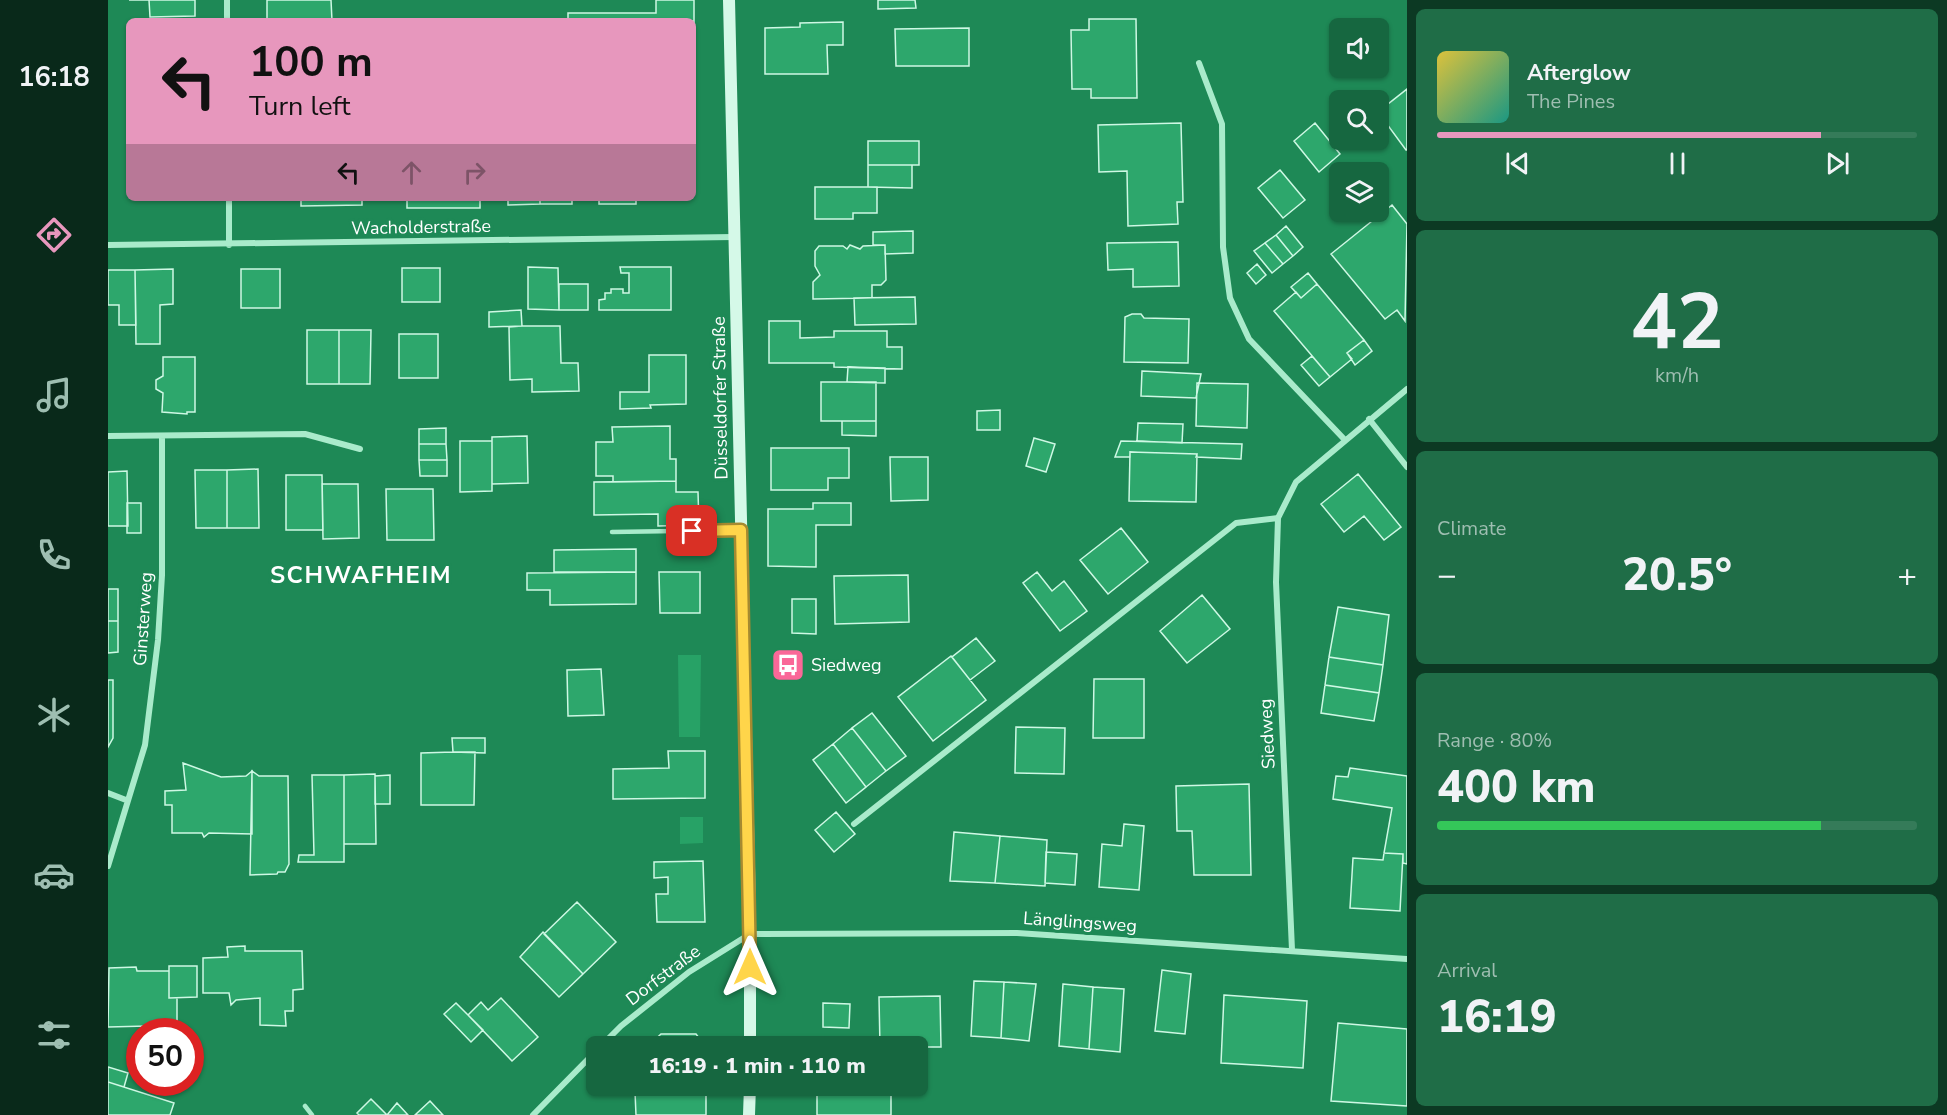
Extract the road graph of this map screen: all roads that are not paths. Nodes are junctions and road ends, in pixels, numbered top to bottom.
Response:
1 (227, 0) edge
2 (729, 0) edge
3 (227, 18) edge
4 (1199, 63) dead end
5 (229, 201) edge
6 (734, 237) junction
7 (108, 245) edge
8 (229, 245) junction
9 (1407, 389) edge
10 (1369, 419) junction
11 (108, 436) edge
12 (162, 436) junction
13 (1344, 439) junction
14 (360, 449) dead end
15 (1407, 467) edge
16 (1278, 518) junction
17 (741, 530) junction
18 (612, 532) dead end
19 (108, 793) edge
20 (126, 800) junction
21 (854, 824) dead end
22 (108, 866) edge
23 (750, 934) junction
24 (1292, 950) junction
25 (1407, 959) edge
26 (611, 1036) edge
27 (750, 1036) edge
28 (586, 1062) edge
29 (750, 1096) edge
30 (305, 1106) dead end
31 (312, 1115) edge
32 (533, 1115) edge
33 (750, 1115) edge

1 - 3 street
2 - 6 main road, Düsseldorfer Straße
4 - 13 street
5 - 8 street
6 - 8 street, Wacholderstraße
6 - 17 main road, Düsseldorfer Straße
7 - 8 street, Wacholderstraße
9 - 10 street, Siedweg
10 - 13 street, Siedweg
10 - 15 street
11 - 12 street
12 - 14 street
12 - 20 street, Ginsterweg
13 - 16 street, Siedweg
16 - 21 street
16 - 24 street, Siedweg
17 - 18 lane
17 - 23 main road, Düsseldorfer Straße
19 - 20 street
20 - 22 street, Ginsterweg
23 - 24 street, Länglingsweg
23 - 26 street, Dorfstraße
23 - 27 main road, Düsseldorfer Straße
24 - 25 street, Länglingsweg
28 - 32 street, Dorfstraße
29 - 33 main road
30 - 31 lane

